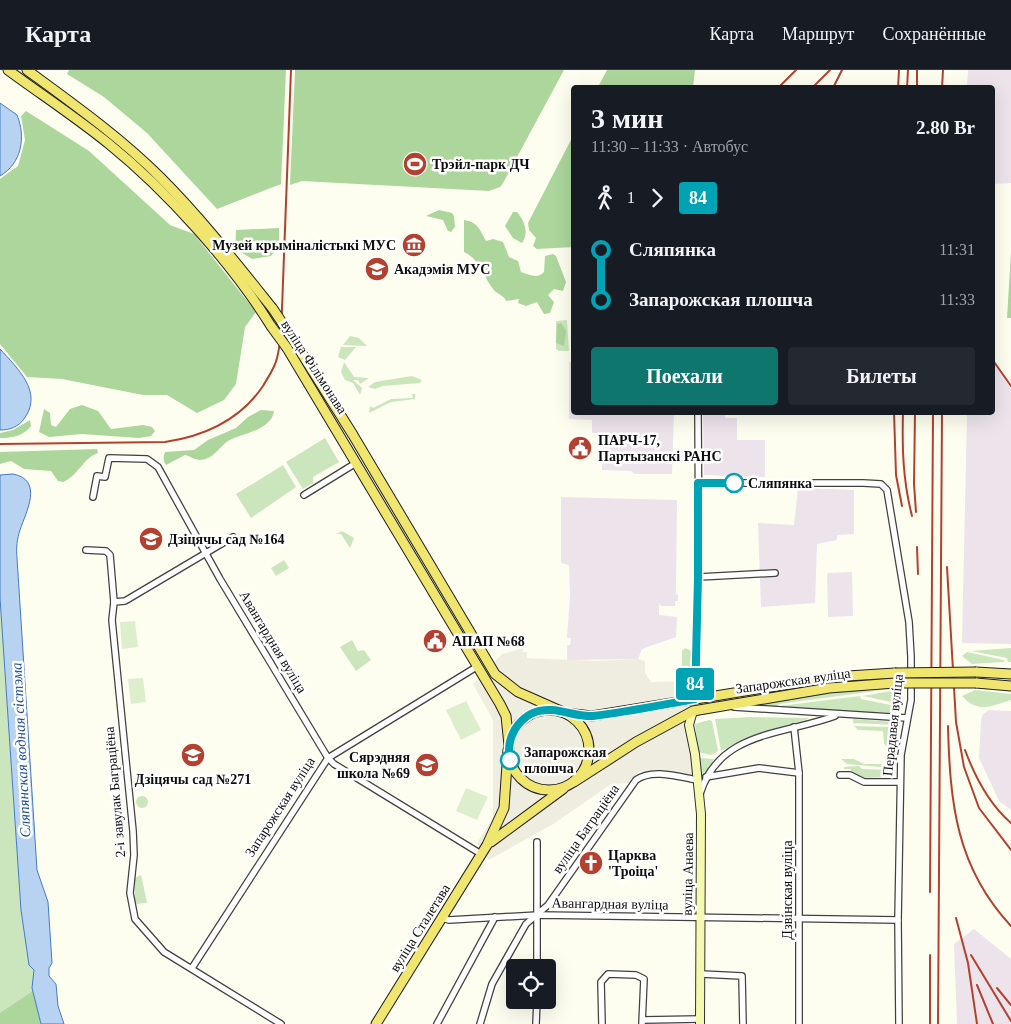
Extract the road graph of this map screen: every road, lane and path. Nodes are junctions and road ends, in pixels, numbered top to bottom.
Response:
1 (8, 70) edge
2 (27, 70) edge
3 (698, 415) edge
4 (353, 435) junction
5 (344, 441) junction
6 (356, 463) junction
7 (698, 483) junction
8 (304, 495) dead end
9 (93, 497) dead end
10 (233, 537) dead end
11 (86, 550) dead end
12 (206, 554) junction
13 (774, 573) dead end
14 (698, 577) junction
15 (114, 602) junction
16 (478, 666) junction
17 (1011, 674) edge
18 (1011, 686) edge
19 (695, 699) junction
20 (722, 706) junction
21 (693, 711) junction
22 (563, 712) junction
23 (840, 714) junction
24 (907, 718) junction
25 (674, 720) junction
26 (689, 725) junction
27 (794, 727) junction
28 (508, 748) junction
29 (328, 758) junction
30 (800, 773) junction
31 (840, 775) dead end
32 (706, 777) junction
33 (697, 780) junction
34 (900, 782) junction
35 (571, 784) junction
36 (700, 795) junction
37 (537, 842) dead end
38 (487, 846) junction
39 (481, 854) junction
40 (538, 915) junction
41 (495, 917) junction
42 (442, 918) junction
43 (700, 918) junction
44 (800, 920) junction
45 (898, 920) junction
46 (537, 959) edge
47 (192, 968) junction
48 (701, 974) junction
49 (537, 1009) edge
50 (643, 1022) edge
51 (700, 1022) edge
52 (281, 1024) edge
53 (376, 1024) edge
54 (437, 1024) edge
55 (480, 1024) edge
56 (536, 1024) edge
57 (602, 1024) edge
58 (743, 1024) edge
59 (799, 1024) edge
60 (899, 1024) edge

1 - 5 main road, вуліца Філімонава, bridge
2 - 4 main road, вуліца Філімонава, bridge
3 - 7 street
4 - 5 main road
4 - 22 main road, вуліца Філімонава
5 - 6 main road, вуліца Філімонава
6 - 8 street
6 - 16 main road, вуліца Філімонава
7 - 14 street
7 - 24 street, Перадавая вуліца
9 - 12 street, Авангардная вуліца
10 - 12 street
11 - 15 street, 2-і завулак Баграціёна
12 - 15 street
12 - 29 street, Авангардная вуліца
13 - 14 street
14 - 19 street
15 - 47 street, 2-і завулак Баграціёна
16 - 28 main road, вуліца Філімонава
16 - 29 street, Запарожская вуліца
17 - 19 main road, Запарожская вуліца, bridge
18 - 20 main road, Запарожская вуліца, bridge
19 - 22 main road, Запарожская вуліца
20 - 21 main road, Запарожская вуліца
20 - 23 street
21 - 25 main road, Запарожская вуліца
21 - 26 street, вуліца Анаева
22 - 28 main road
22 - 35 main road
23 - 24 street
23 - 27 street
24 - 34 street, Перадавая вуліца
25 - 26 street
25 - 35 main road, Запарожская вуліца
26 - 33 street, вуліца Анаева
27 - 30 street, Дзвінская вуліца
27 - 32 street
28 - 35 main road
28 - 38 main road
29 - 39 street, Авангардная вуліца
29 - 47 street, Запарожская вуліца
30 - 32 street
30 - 44 street, Дзвінская вуліца
31 - 34 street
32 - 36 street
33 - 36 street, вуліца Анаева
33 - 40 street, вуліца Баграціёна
34 - 45 street, Перадавая вуліца
35 - 38 main road, Запарожская вуліца
36 - 43 street, вуліца Анаева
37 - 40 street
38 - 39 main road, вуліца Сталетава
39 - 42 main road, вуліца Сталетава
40 - 41 street, Авангардная вуліца
40 - 43 street, Авангардная вуліца
40 - 46 street
40 - 55 street, вуліца Баграціёна
41 - 42 street, Авангардная вуліца
41 - 54 street
42 - 53 main road, вуліца Сталетава
43 - 44 street, Авангардная вуліца
43 - 48 street, вуліца Анаева
44 - 45 street, Авангардная вуліца
44 - 59 street, Дзвінская вуліца
45 - 60 street, Перадавая вуліца
47 - 52 street, 2-і завулак Баграціёна
48 - 51 street, вуліца Анаева
48 - 58 street
49 - 56 street
50 - 51 street
50 - 57 street

